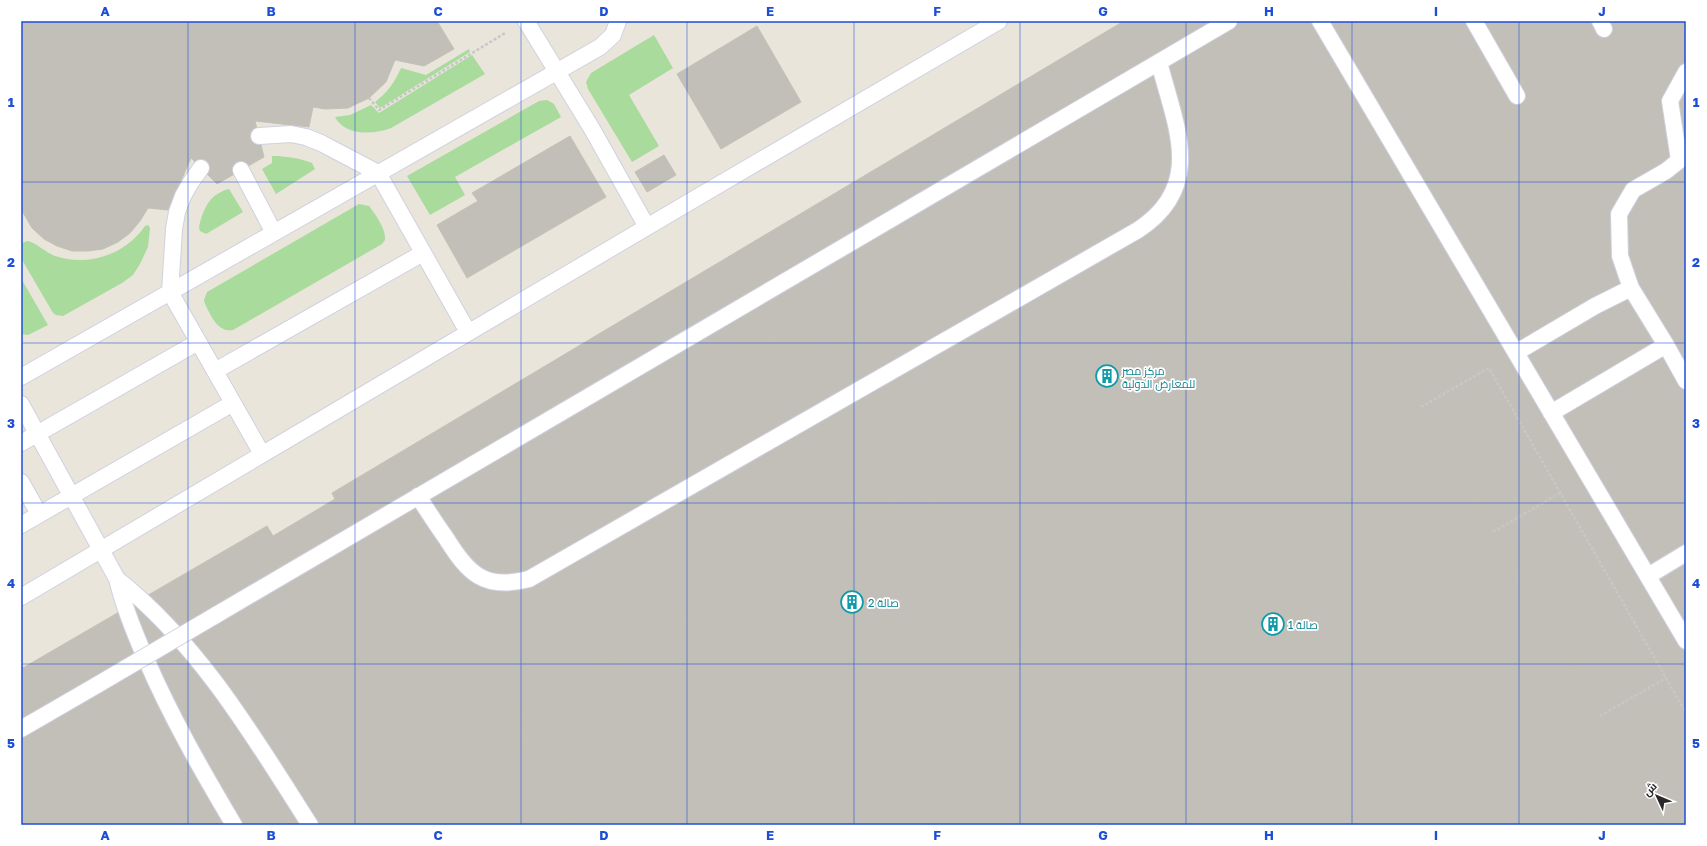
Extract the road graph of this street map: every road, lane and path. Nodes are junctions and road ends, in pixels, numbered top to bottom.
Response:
1 (526, 21) edge
2 (618, 21) edge
3 (1000, 21) edge
4 (1229, 21) edge
5 (1320, 21) edge
6 (1474, 21) edge
7 (510, 29) dead end
8 (1159, 62) junction
9 (556, 72) junction
10 (1686, 72) edge
11 (1517, 96) dead end
12 (369, 98) dead end
13 (259, 136) dead end
14 (1682, 158) edge
15 (201, 168) dead end
16 (241, 170) dead end
17 (378, 173) junction
18 (647, 227) junction
19 (274, 233) junction
20 (423, 253) junction
21 (1631, 288) junction
22 (170, 292) junction
23 (468, 332) junction
24 (198, 342) junction
25 (1666, 345) junction
26 (1517, 352) junction
27 (215, 372) junction
28 (21, 377) edge
29 (1686, 381) edge
30 (233, 403) junction
31 (21, 404) edge
32 (1421, 407) dead end
33 (1551, 413) junction
34 (38, 434) junction
35 (21, 443) edge
36 (262, 454) junction
37 (21, 482) edge
38 (1560, 493) junction
39 (72, 496) junction
40 (418, 496) junction
41 (39, 514) junction
42 (21, 525) edge
43 (1493, 532) dead end
44 (102, 550) junction
45 (1686, 553) edge
46 (1648, 576) junction
47 (118, 579) junction
48 (21, 597) edge
49 (1686, 639) edge
50 (1666, 678) junction
51 (1686, 713) edge
52 (1600, 716) dead end
53 (21, 730) edge
54 (234, 825) edge
55 (310, 825) edge

1 - 9 lane
2 - 9 lane
3 - 18 lane
4 - 8 lane
5 - 26 lane
6 - 11 lane
7 - 12 path
8 - 40 lane
8 - 40 lane
9 - 17 lane
9 - 18 lane
10 - 14 lane
13 - 17 lane
14 - 21 lane
15 - 22 lane
16 - 19 lane
17 - 19 lane
17 - 20 lane
18 - 23 lane
19 - 22 lane
20 - 23 lane
20 - 27 lane
21 - 25 lane
21 - 26 lane
22 - 24 lane
22 - 28 lane
23 - 36 lane
24 - 27 lane
24 - 34 lane
25 - 29 lane
25 - 33 lane
26 - 33 lane
27 - 30 lane
30 - 36 lane
30 - 39 lane
31 - 34 lane
32 - 38 path
33 - 46 lane
34 - 35 lane
34 - 39 lane
36 - 44 lane
37 - 41 lane
38 - 43 path
38 - 50 path
39 - 41 lane
39 - 44 lane
40 - 53 lane, bridge
41 - 42 lane
44 - 47 lane
44 - 48 lane
45 - 46 lane
46 - 49 lane
47 - 54 lane
47 - 55 lane
50 - 51 path
50 - 52 path

